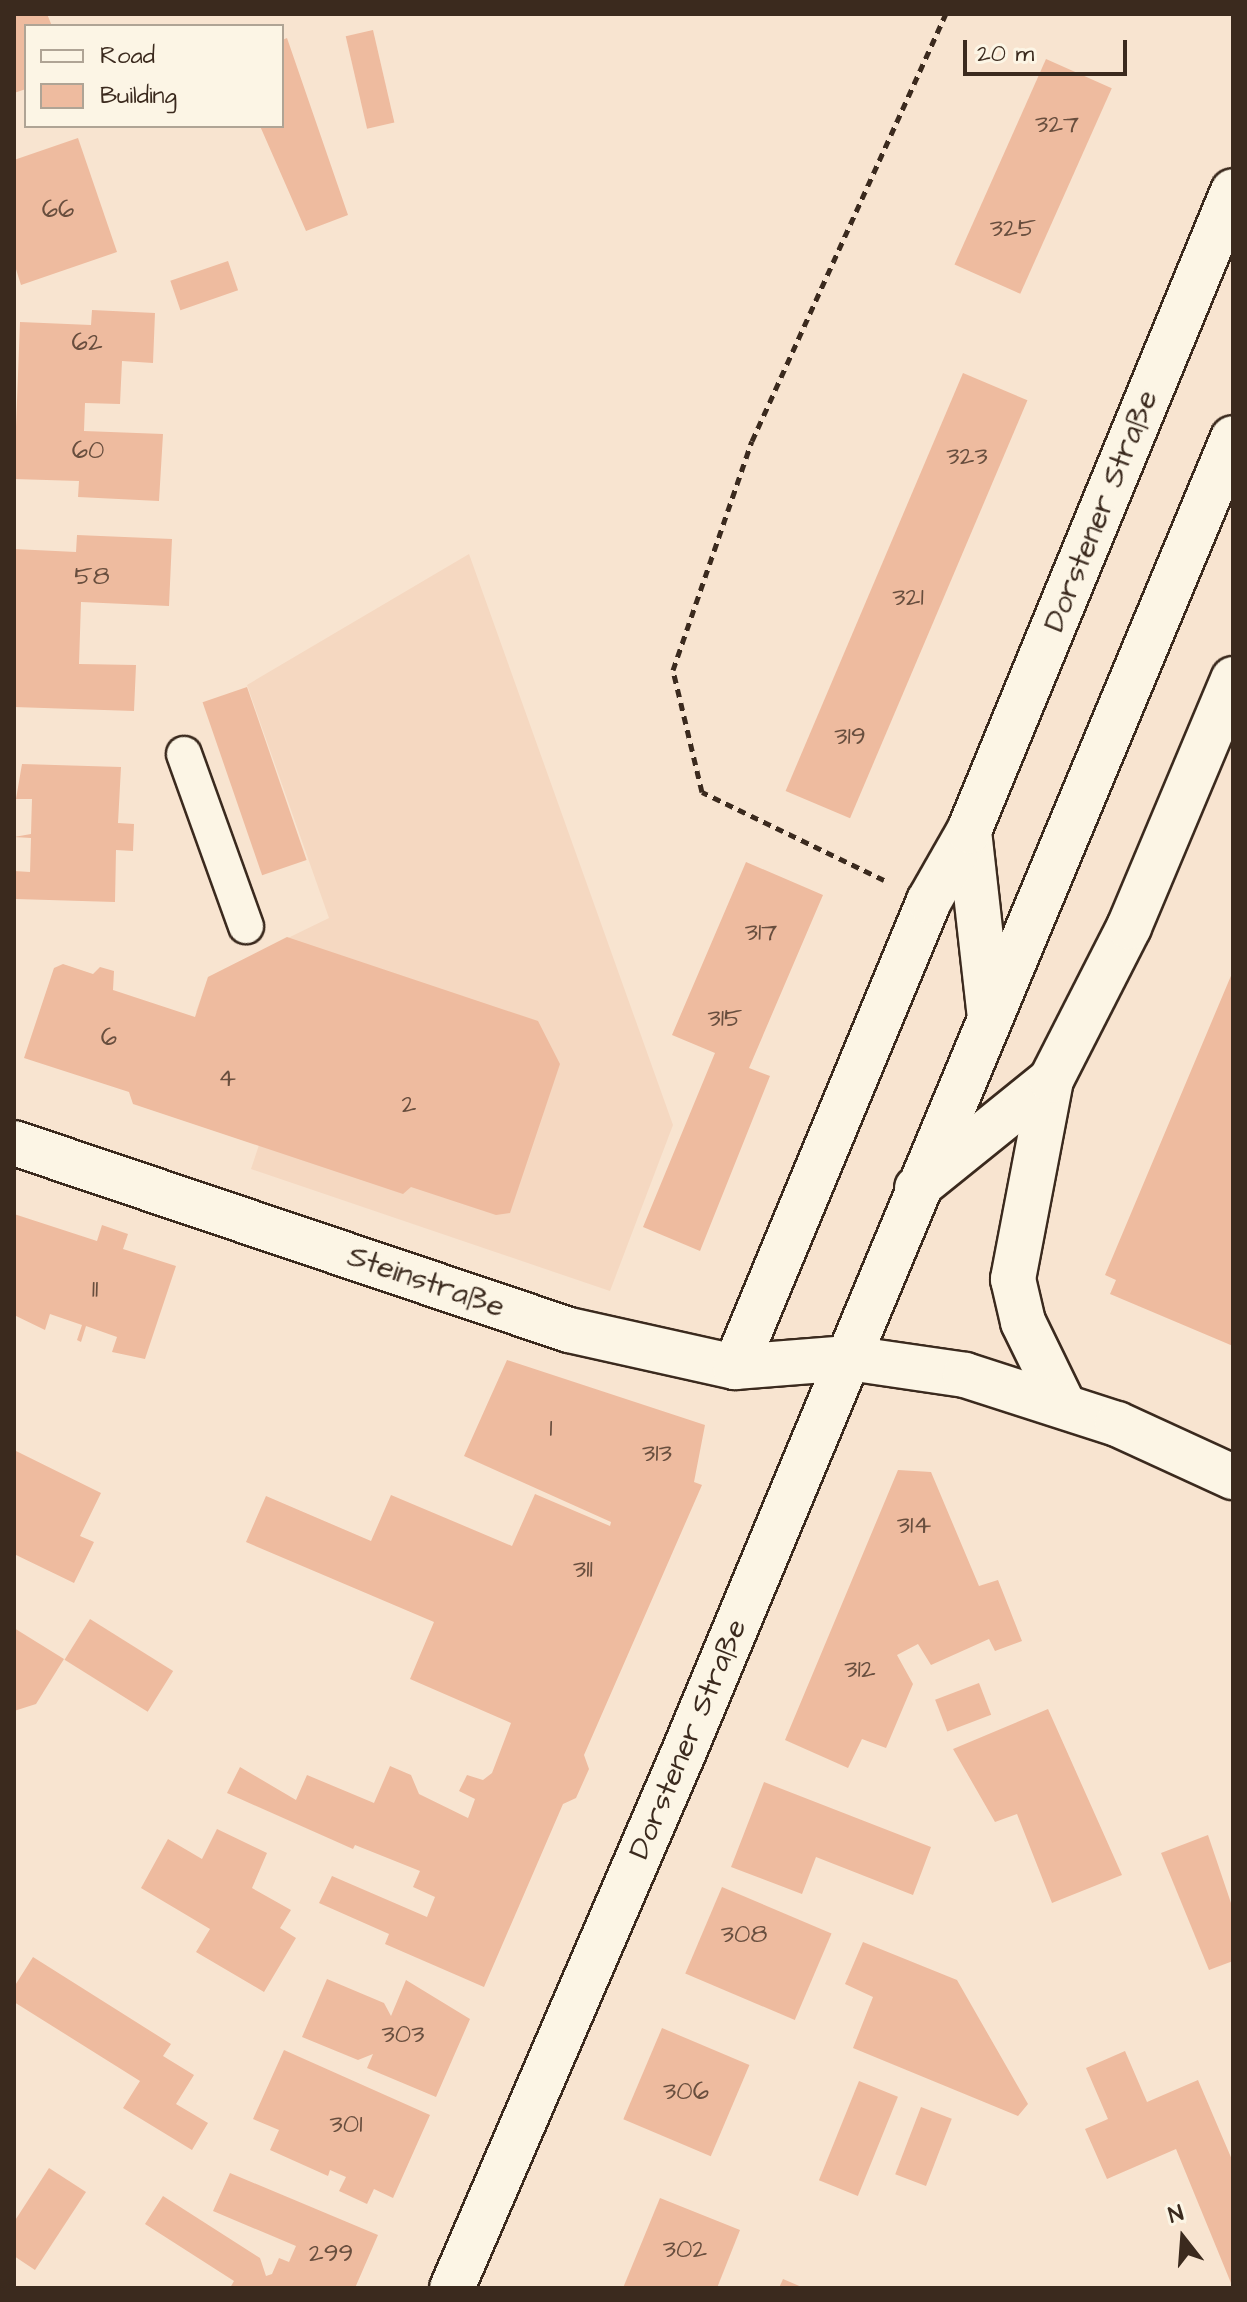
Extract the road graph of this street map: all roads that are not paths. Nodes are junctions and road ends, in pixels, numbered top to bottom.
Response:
1 (1233, 191) edge
2 (1233, 438) edge
3 (1233, 679) edge
4 (184, 754) dead end
5 (969, 831) junction
6 (246, 926) dead end
7 (990, 1018) junction
8 (1051, 1080) junction
9 (14, 1143) edge
10 (917, 1188) junction
11 (849, 1358) junction
12 (735, 1367) junction
13 (1063, 1404) junction
14 (1233, 1477) edge
15 (452, 2288) edge

1 - 5 street, Dorstener Straße
2 - 7 street, Dorstener Straße
3 - 8 street, Dorstener Straße
4 - 6 lane
5 - 7 street, Dorstener Straße
5 - 12 street, Dorstener Straße
7 - 10 street, Dorstener Straße
8 - 10 street, Dorstener Straße
8 - 13 street
9 - 12 street, Steinstraße
10 - 11 street, Dorstener Straße
11 - 12 street, Steinstraße
11 - 13 street, Steinstraße
11 - 15 street, Dorstener Straße
13 - 14 street, Steinstraße

